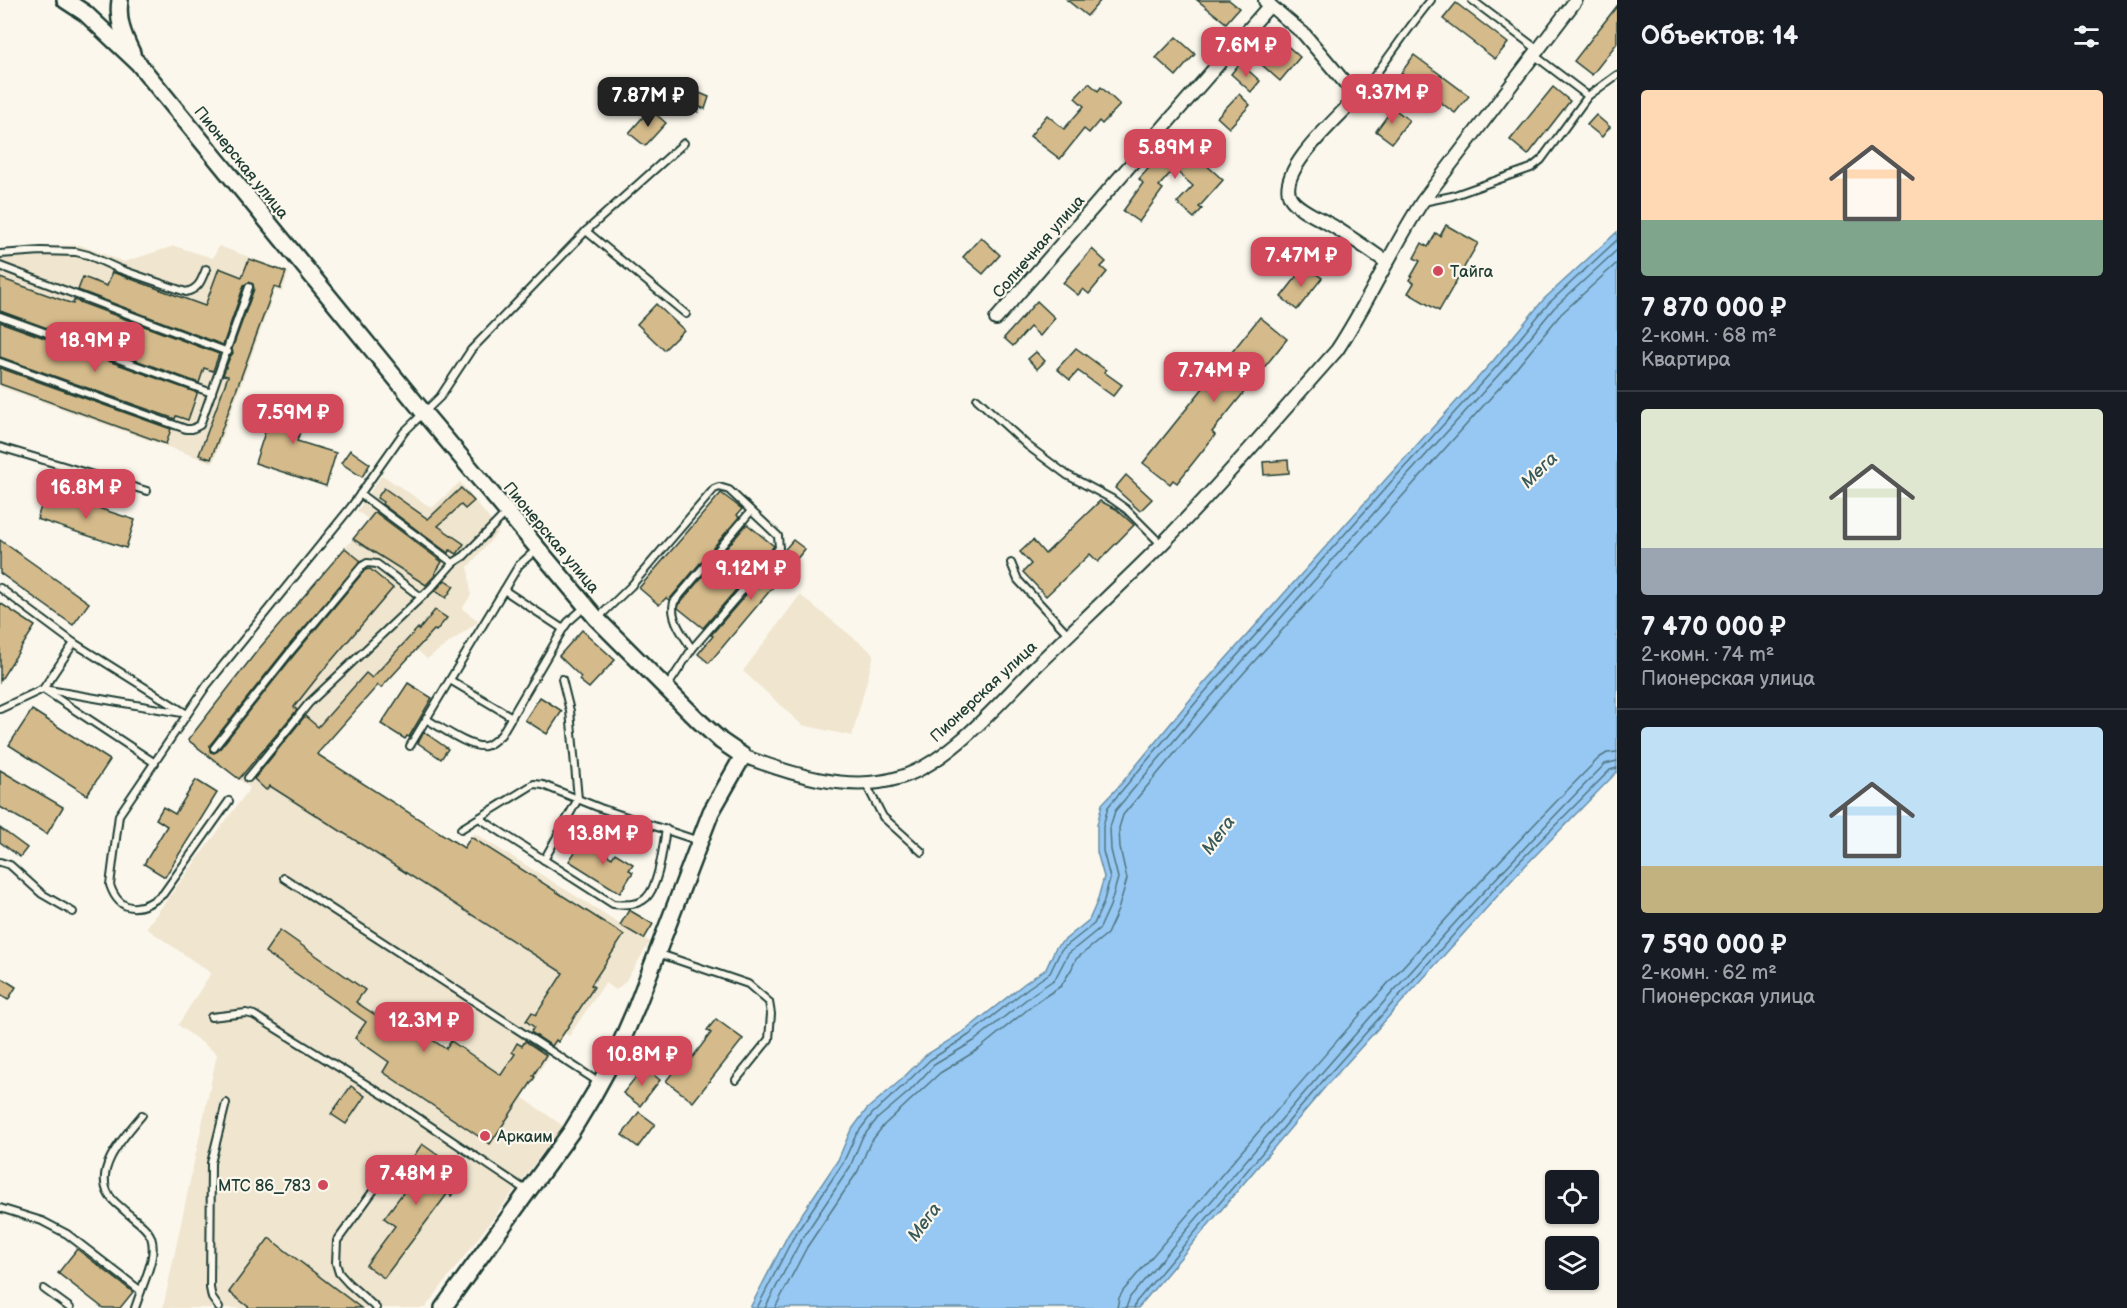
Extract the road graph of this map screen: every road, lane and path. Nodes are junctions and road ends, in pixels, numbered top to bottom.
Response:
1 (65, 0) edge
2 (120, 0) edge
3 (1431, 0) edge
4 (1472, 0) edge
5 (1576, 0) edge
6 (1267, 2) edge
7 (1535, 52) junction
8 (138, 63) junction
9 (1617, 75) edge
10 (1588, 96) junction
11 (1357, 97) junction
12 (684, 143) dead end
13 (1422, 202) junction
14 (586, 231) junction
15 (0, 254) edge
16 (1386, 262) junction
17 (0, 266) edge
18 (206, 269) dead end
19 (249, 287) dead end
20 (686, 314) dead end
21 (0, 316) edge
22 (996, 319) dead end
23 (228, 352) junction
24 (0, 362) edge
25 (212, 393) junction
26 (977, 399) dead end
27 (424, 413) junction
28 (0, 447) edge
29 (147, 491) dead end
30 (360, 494) junction
31 (751, 511) junction
32 (507, 512) junction
33 (1161, 544) junction
34 (537, 549) junction
35 (453, 563) junction
36 (1011, 563) dead end
37 (0, 588) edge
38 (504, 590) junction
39 (422, 597) junction
40 (586, 606) junction
41 (597, 618) junction
42 (563, 629) junction
43 (1069, 635) junction
44 (74, 643) junction
45 (692, 649) junction
46 (562, 679) dead end
47 (450, 680) junction
48 (43, 689) junction
49 (666, 689) junction
50 (0, 709) edge
51 (187, 714) junction
52 (512, 717) junction
53 (426, 719) junction
54 (410, 746) dead end
55 (214, 748) dead end
56 (743, 756) junction
57 (155, 762) junction
58 (248, 778) dead end
59 (866, 783) junction
60 (578, 799) junction
61 (229, 801) dead end
62 (479, 818) junction
63 (461, 829) dead end
64 (666, 829) junction
65 (699, 841) junction
66 (922, 852) dead end
67 (544, 860) junction
68 (0, 862) edge
69 (284, 878) dead end
70 (74, 912) dead end
71 (657, 953) junction
72 (211, 1017) dead end
73 (736, 1080) dead end
74 (600, 1083) junction
75 (226, 1103) dead end
76 (142, 1115) dead end
77 (379, 1183) dead end
78 (527, 1192) junction
79 (0, 1208) edge
80 (44, 1289) dead end
81 (141, 1291) junction
82 (70, 1308) edge
83 (135, 1308) edge
84 (219, 1308) edge
85 (376, 1308) edge
86 (443, 1308) edge

1 - 8 street
2 - 8 street
3 - 11 lane
4 - 7 lane
5 - 7 street, Пионерская улица
6 - 11 street
6 - 22 street, Солнечная улица
7 - 10 lane
7 - 13 street, Пионерская улица
8 - 27 street, Пионерская улица
9 - 10 lane
10 - 13 lane
11 - 16 street
12 - 14 lane
13 - 16 street, Пионерская улица
14 - 20 lane
14 - 27 lane
15 - 18 lane
16 - 33 street, Пионерская улица
17 - 23 lane
19 - 23 lane
21 - 25 lane
23 - 25 lane
24 - 25 lane
26 - 33 lane
27 - 30 lane
27 - 32 street, Пионерская улица
28 - 29 lane
30 - 35 lane
30 - 51 lane
31 - 41 lane
31 - 45 lane
31 - 45 lane
32 - 34 street, Пионерская улица
32 - 35 lane
33 - 43 street, Пионерская улица
34 - 38 lane
34 - 40 street, Пионерская улица
35 - 39 lane
36 - 43 lane
37 - 44 lane
38 - 42 lane
38 - 47 lane
39 - 55 lane
39 - 58 lane
40 - 41 street, Пионерская улица
40 - 42 lane
41 - 49 street, Пионерская улица
42 - 52 lane
43 - 59 street, Пионерская улица
44 - 48 lane
44 - 51 lane
45 - 49 lane
46 - 60 lane
47 - 52 lane
47 - 53 lane
48 - 50 lane
48 - 51 lane
48 - 57 lane
49 - 56 street, Пионерская улица
51 - 57 lane
52 - 53 lane
53 - 54 lane
56 - 59 street, Пионерская улица
56 - 65 street
57 - 61 lane
59 - 66 lane
60 - 62 lane
60 - 64 lane
60 - 67 lane
62 - 63 lane
62 - 67 lane
64 - 65 lane
64 - 67 lane
65 - 71 street
68 - 70 lane
69 - 74 lane
71 - 73 lane
71 - 74 street
72 - 78 lane
74 - 78 street
75 - 84 lane
76 - 81 lane
77 - 85 lane
78 - 86 street
79 - 81 lane
80 - 82 lane
81 - 83 lane

